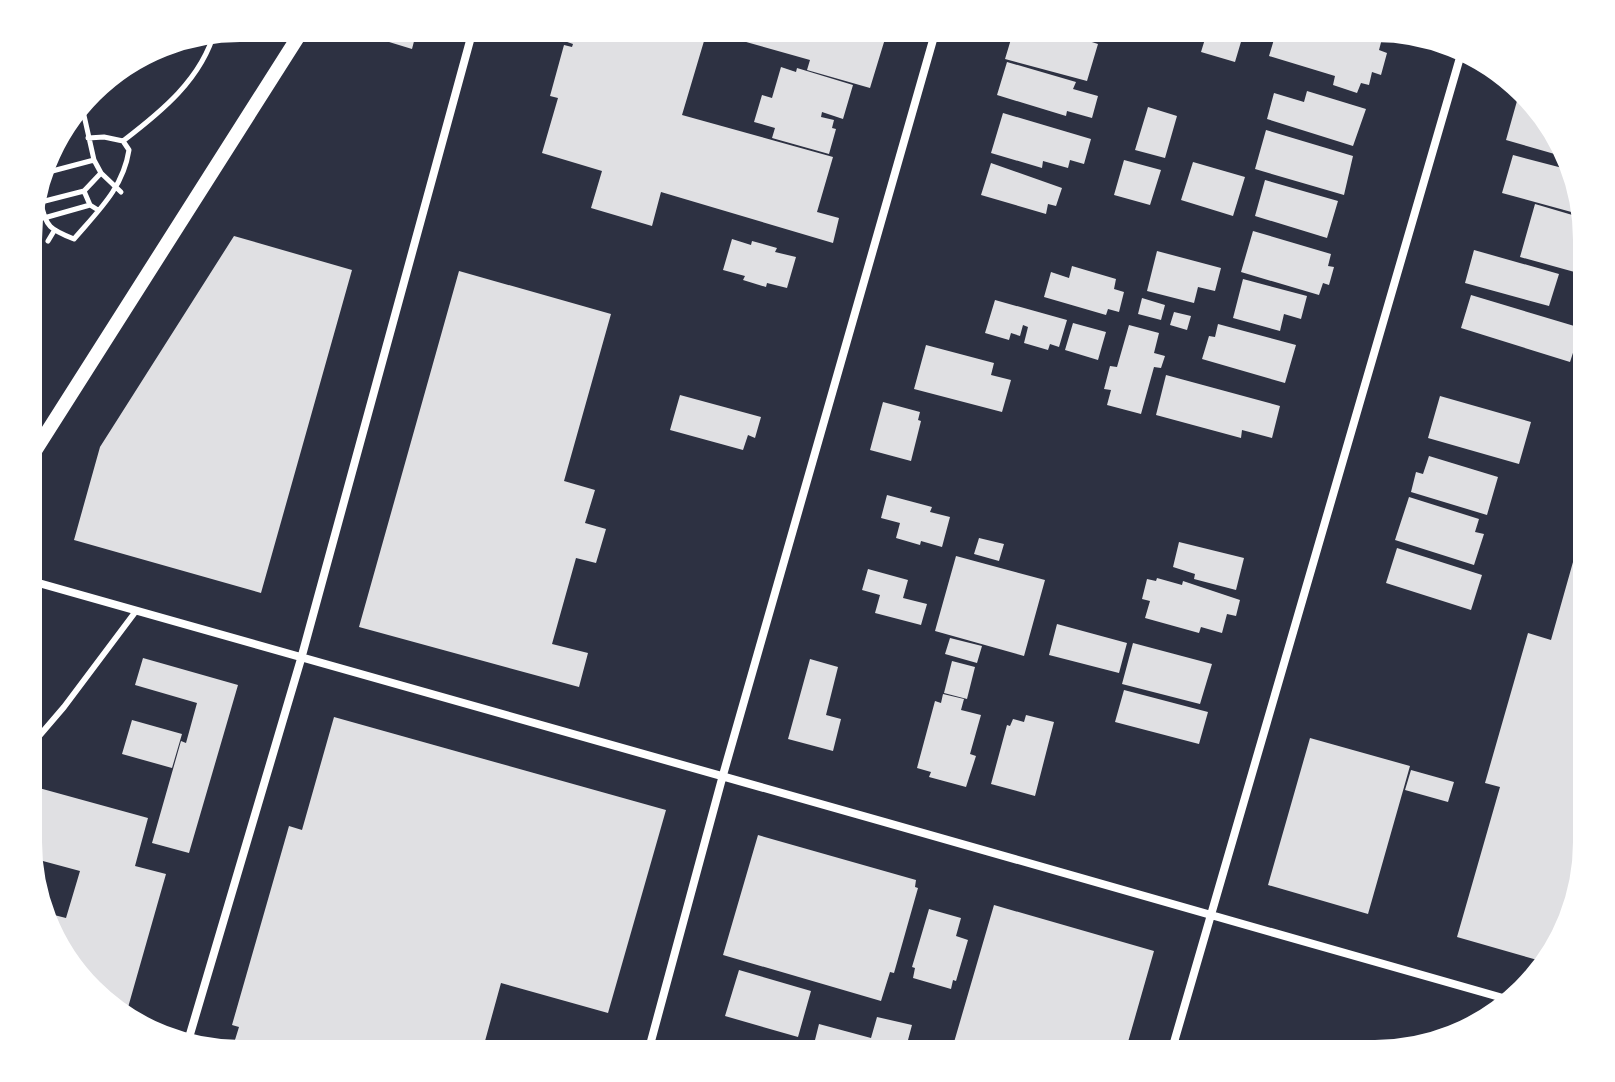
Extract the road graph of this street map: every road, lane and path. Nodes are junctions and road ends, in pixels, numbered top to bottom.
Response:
1 (296, 40) edge
2 (470, 40) edge
3 (933, 40) edge
4 (209, 43) edge
5 (1459, 59) edge
6 (84, 116) edge
7 (88, 138) junction
8 (123, 141) junction
9 (94, 160) junction
10 (53, 171) edge
11 (101, 173) junction
12 (119, 190) junction
13 (84, 191) junction
14 (45, 201) edge
15 (90, 205) junction
16 (98, 210) junction
17 (43, 211) edge
18 (44, 218) junction
19 (54, 231) junction
20 (48, 241) dead end
21 (40, 443) edge
22 (40, 583) edge
23 (136, 611) junction
24 (301, 659) junction
25 (40, 735) edge
26 (723, 775) junction
27 (1211, 913) junction
28 (1500, 997) edge
29 (190, 1035) edge
30 (651, 1042) edge
31 (1174, 1042) edge

1 - 21 street
2 - 24 street
3 - 26 street
4 - 8 path
5 - 27 street
6 - 7 path
7 - 8 path
7 - 9 path
8 - 12 path
9 - 10 path
9 - 11 path
11 - 12 path
11 - 13 path
12 - 16 path
13 - 14 path
13 - 15 path
15 - 16 path
15 - 18 path
16 - 19 path
17 - 18 path
18 - 19 path
19 - 20 path
22 - 23 street
23 - 24 street
23 - 25 lane
24 - 26 street
24 - 29 street
26 - 27 street
26 - 30 street
27 - 28 street
27 - 31 street

